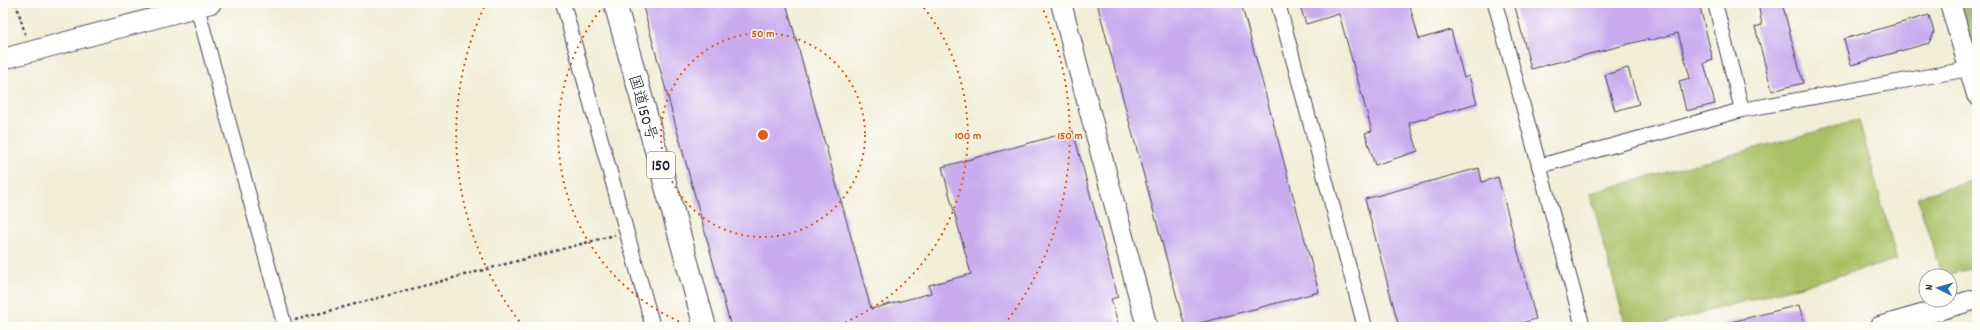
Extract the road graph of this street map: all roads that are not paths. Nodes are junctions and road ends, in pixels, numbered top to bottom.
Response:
1 (563, 3) edge
2 (615, 3) edge
3 (1061, 3) edge
4 (1278, 3) edge
5 (1495, 3) edge
6 (1715, 3) edge
7 (1950, 3) edge
8 (201, 4) edge
9 (3, 59) edge
10 (1969, 69) junction
11 (1977, 95) edge
12 (1742, 110) junction
13 (1539, 166) junction
14 (1977, 299) edge
15 (284, 325) edge
16 (653, 327) edge
17 (705, 327) edge
18 (1148, 327) edge
19 (1365, 327) edge
20 (1583, 327) edge
21 (1879, 327) edge

1 - 16 street
2 - 17 highway, 国道150号 / 150
3 - 18 street
4 - 19 street
5 - 13 street
6 - 12 street
7 - 10 street
8 - 9 street
8 - 15 street
10 - 11 street
10 - 12 street
12 - 13 street
13 - 20 street
14 - 21 street

